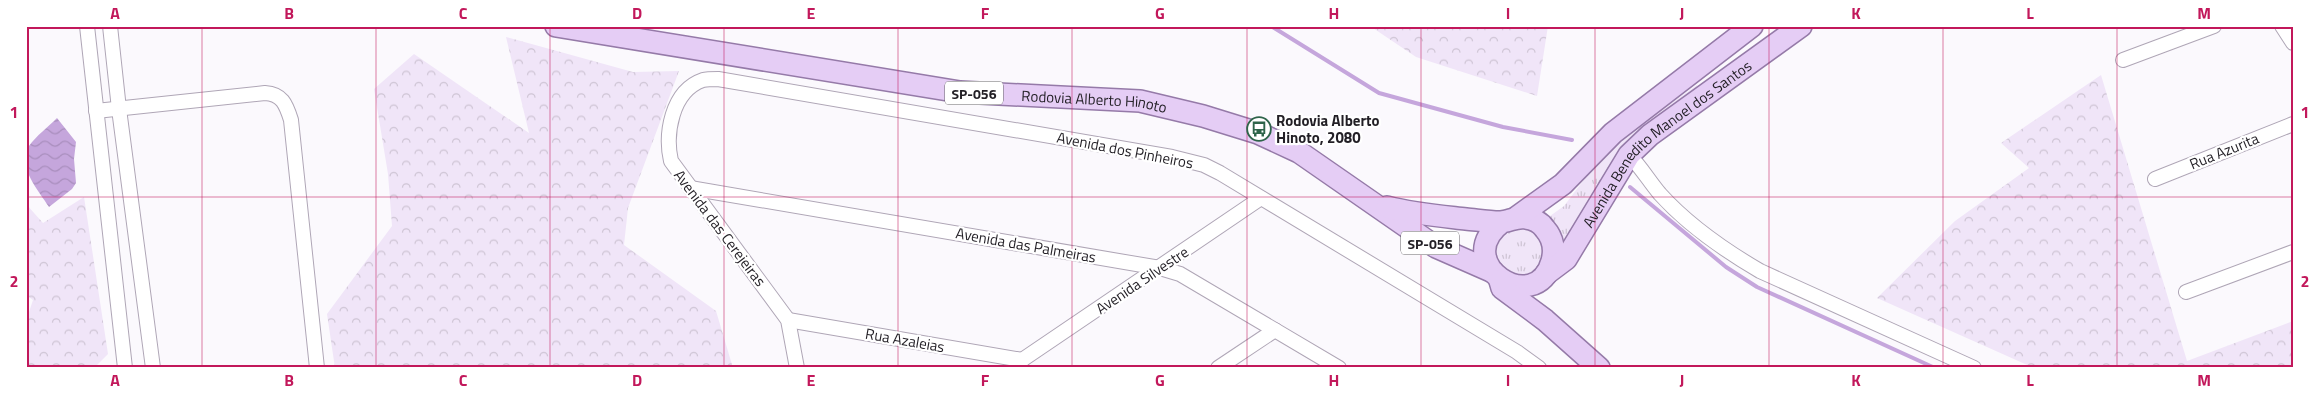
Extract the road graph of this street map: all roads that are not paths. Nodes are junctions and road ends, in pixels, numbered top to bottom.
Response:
1 (87, 26) edge
2 (110, 26) edge
3 (556, 26) edge
4 (1752, 26) edge
5 (1801, 26) edge
6 (2214, 26) edge
7 (2282, 26) edge
8 (2293, 43) edge
9 (113, 45) junction
10 (90, 48) junction
11 (2123, 60) dead end
12 (718, 79) joint
13 (119, 109) junction
14 (96, 111) junction
15 (2293, 124) edge
16 (1629, 155) junction
17 (2154, 179) dead end
18 (690, 188) junction
19 (1261, 198) junction
20 (1372, 203) junction
21 (1509, 220) junction
22 (2293, 252) edge
23 (1160, 268) junction
24 (1496, 275) junction
25 (1542, 277) junction
26 (2186, 292) dead end
27 (788, 320) junction
28 (1545, 320) junction
29 (1275, 330) junction
30 (1024, 364) edge
31 (124, 368) edge
32 (153, 368) edge
33 (317, 368) edge
34 (797, 368) edge
35 (1218, 368) edge
36 (1339, 368) edge
37 (1539, 368) edge
38 (1599, 368) edge
39 (1974, 368) edge

1 - 10 street
2 - 9 street
3 - 20 main road, Rodovia Alberto Hinoto / SP-056
4 - 21 main road, Avenida Benedito Manoel dos Santos
5 - 16 main road, Avenida Benedito Manoel dos Santos
6 - 11 street
7 - 8 street
9 - 10 street
9 - 13 street
10 - 14 street
12 - 18 street, Avenida das Cerejeiras
12 - 19 street, Avenida dos Pinheiros
13 - 14 street
13 - 32 street
13 - 33 street
14 - 31 street
15 - 17 street, Rua Azurita
16 - 25 main road, Avenida Benedito Manoel dos Santos
16 - 39 street
18 - 23 street, Avenida das Palmeiras
18 - 27 street, Avenida das Cerejeiras
19 - 23 street, Avenida Silvestre
19 - 37 street, Avenida dos Pinheiros
20 - 21 main road, Rodovia Alberto Hinoto / SP-056
20 - 24 main road, Rodovia Alberto Hinoto / SP-056
21 - 24 main road
21 - 25 main road
22 - 26 street
23 - 29 street, Avenida das Palmeiras
23 - 30 street, Avenida Silvestre
24 - 25 main road
24 - 28 main road, Rodovia Alberto Hinoto / SP-056
25 - 28 main road
27 - 30 street, Rua Azaleias
27 - 34 street, Avenida das Cerejeiras
28 - 38 main road, Rodovia Alberto Hinoto / SP-056
29 - 35 street
29 - 36 street, Avenida das Palmeiras

